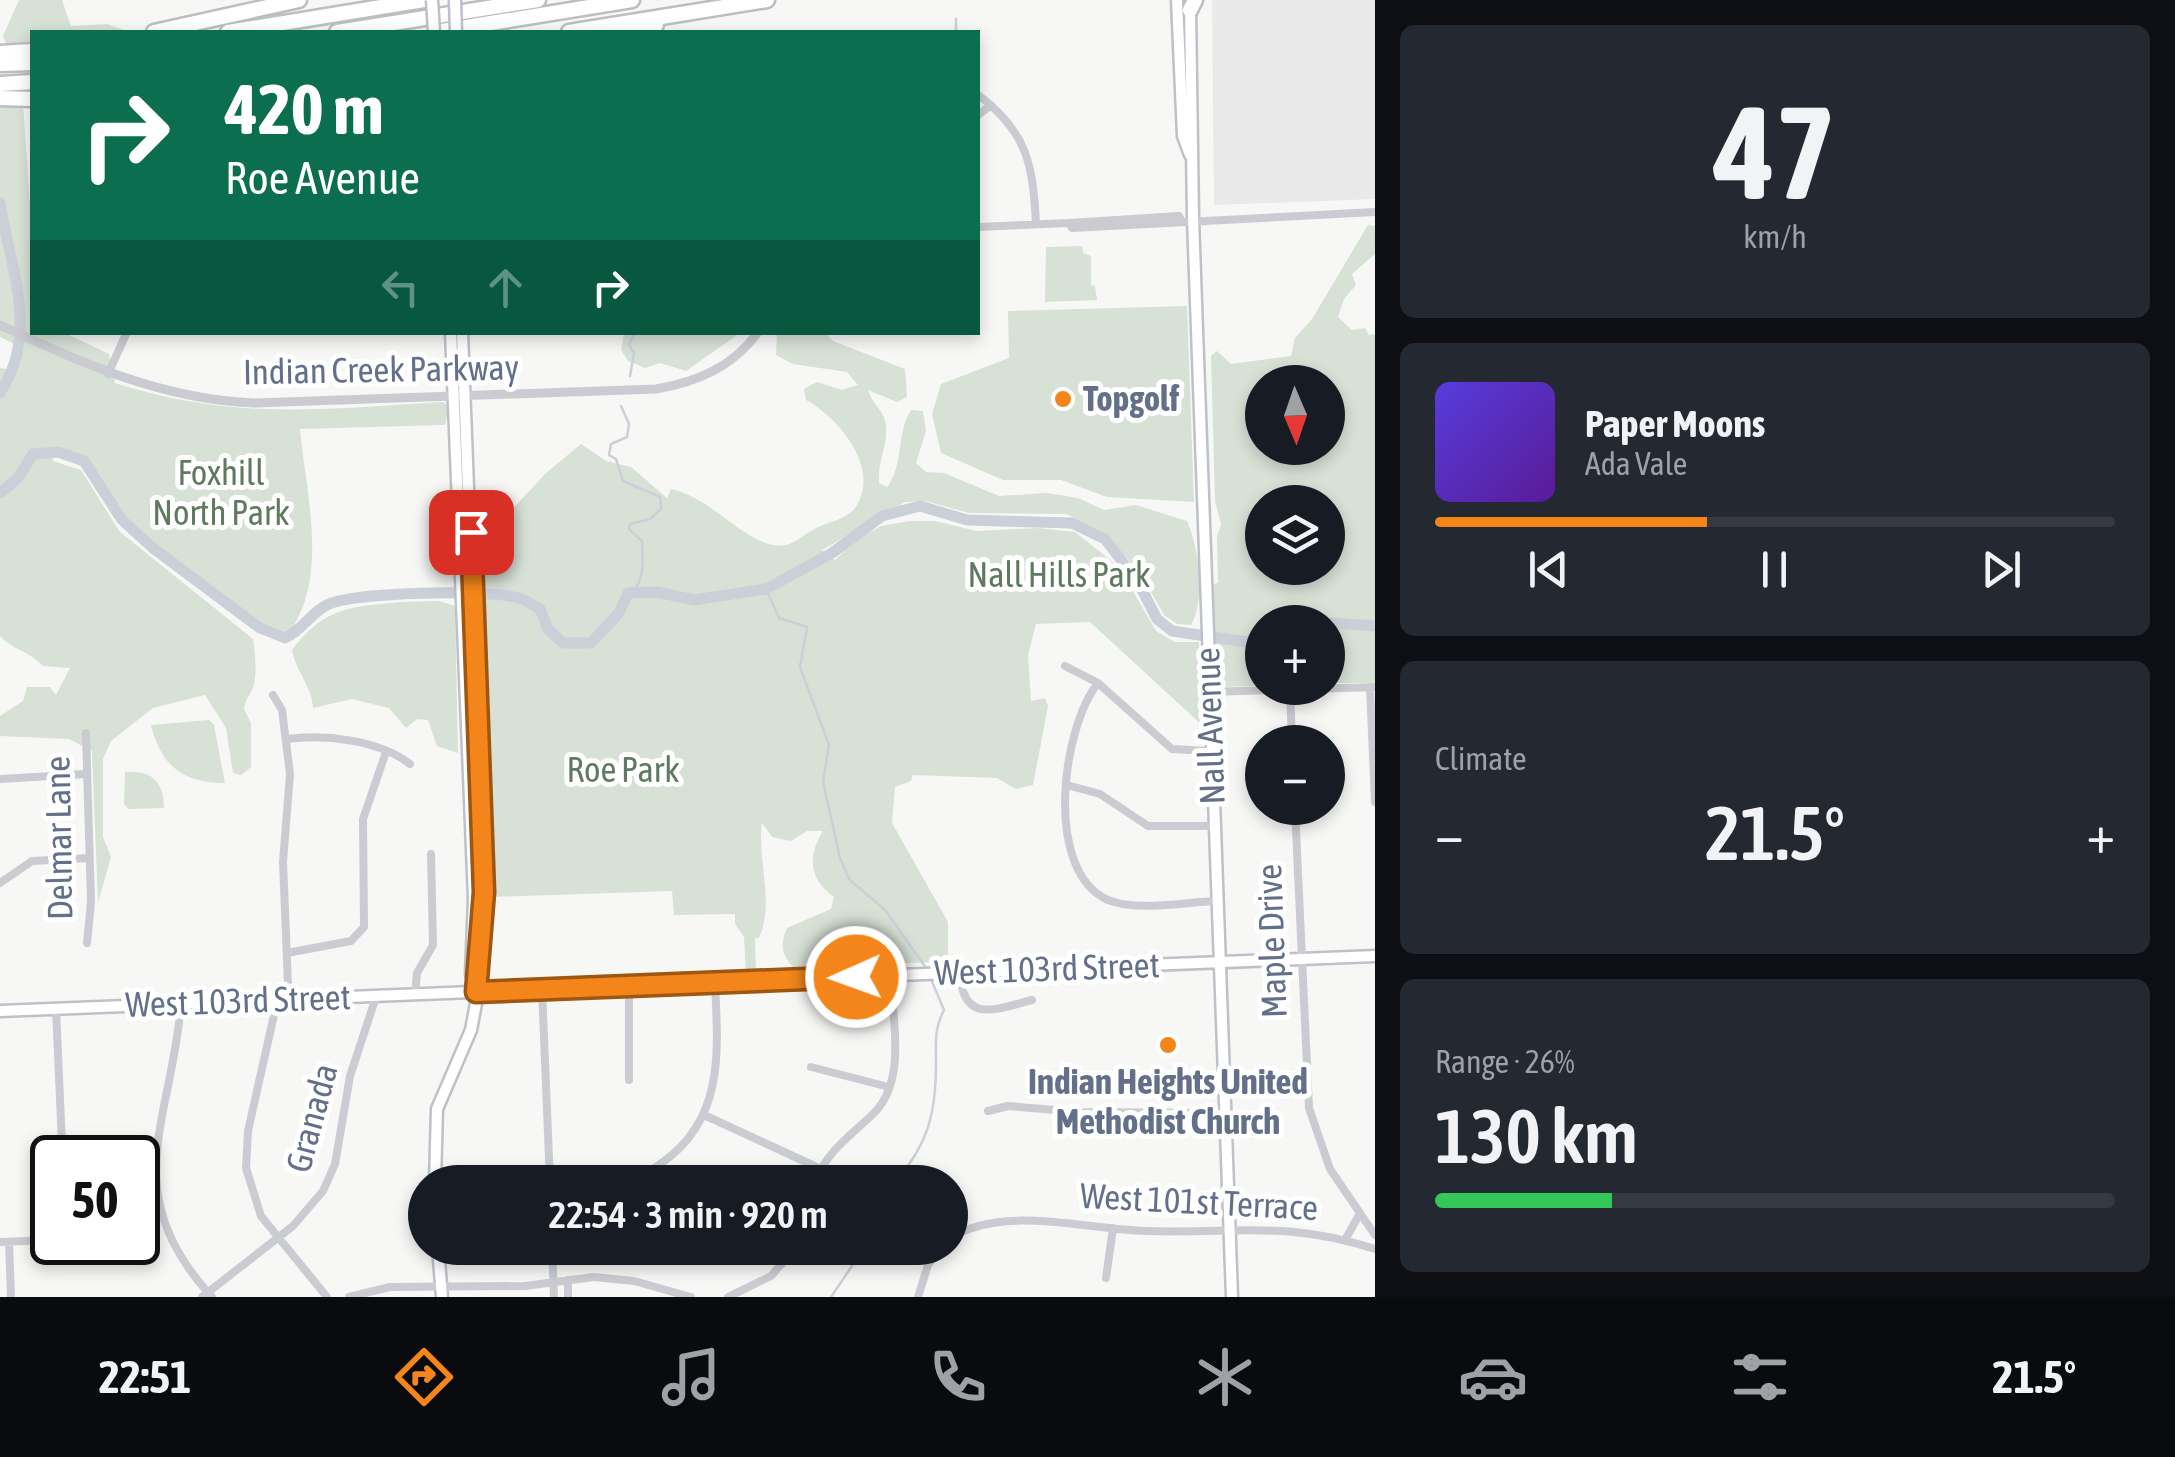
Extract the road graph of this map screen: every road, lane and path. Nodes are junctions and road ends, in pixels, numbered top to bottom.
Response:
1 (300, 0) edge
2 (424, 0) edge
3 (432, 0) edge
4 (456, 0) edge
5 (538, 0) edge
6 (632, 0) edge
7 (767, 0) edge
8 (1176, 0) edge
9 (1192, 3) edge
10 (694, 12) junction
11 (163, 30) edge
12 (240, 30) edge
13 (350, 30) edge
14 (435, 30) edge
15 (447, 30) edge
16 (456, 30) edge
17 (581, 30) edge
18 (638, 30) edge
19 (30, 50) edge
20 (0, 53) edge
21 (30, 63) edge
22 (0, 64) edge
23 (30, 82) edge
24 (0, 84) edge
25 (980, 97) edge
26 (0, 98) edge
27 (30, 99) edge
28 (990, 105) junction
29 (980, 112) edge
30 (1191, 156) junction
31 (1375, 212) edge
32 (1187, 220) junction
33 (1036, 224) junction
34 (980, 227) edge
35 (0, 325) edge
36 (126, 335) edge
37 (451, 335) edge
38 (462, 335) edge
39 (755, 335) edge
40 (108, 374) junction
41 (460, 397) junction
42 (1065, 666) dead end
43 (1098, 683) junction
44 (1373, 687) edge
45 (1345, 688) edge
46 (1245, 691) edge
47 (1209, 692) junction
48 (273, 695) dead end
49 (86, 733) dead end
50 (287, 738) junction
51 (1210, 750) junction
52 (386, 752) junction
53 (410, 764) dead end
54 (87, 774) junction
55 (0, 779) edge
56 (1066, 785) junction
57 (1375, 802) edge
58 (1296, 825) edge
59 (1213, 826) junction
60 (431, 854) dead end
61 (89, 858) junction
62 (0, 882) edge
63 (1216, 901) junction
64 (87, 943) dead end
65 (287, 954) junction
66 (1375, 956) edge
67 (1300, 959) junction
68 (1218, 962) junction
69 (956, 973) junction
70 (891, 976) junction
71 (715, 983) junction
72 (629, 986) junction
73 (542, 989) junction
74 (476, 992) junction
75 (415, 995) junction
76 (376, 996) junction
77 (282, 1000) junction
78 (1032, 1000) dead end
79 (182, 1004) junction
80 (56, 1009) junction
81 (0, 1010) edge
82 (810, 1067) dead end
83 (629, 1080) dead end
84 (889, 1087) junction
85 (988, 1110) dead end
86 (1224, 1112) junction
87 (704, 1114) junction
88 (62, 1135) edge
89 (663, 1162) junction
90 (435, 1165) edge
91 (549, 1165) edge
92 (659, 1165) edge
93 (663, 1165) edge
94 (813, 1165) edge
95 (825, 1165) edge
96 (1359, 1214) junction
97 (1114, 1228) junction
98 (1229, 1229) junction
99 (968, 1230) edge
100 (1375, 1236) edge
101 (277, 1238) junction
102 (1345, 1240) junction
103 (30, 1241) edge
104 (4, 1242) edge
105 (1375, 1249) edge
106 (440, 1265) edge
107 (553, 1265) edge
108 (781, 1265) edge
109 (932, 1265) edge
110 (1106, 1278) dead end
111 (568, 1280) junction
112 (554, 1281) junction
113 (442, 1292) edge
114 (207, 1295) edge
115 (11, 1297) edge
116 (327, 1297) edge
117 (349, 1297) edge
118 (554, 1297) edge
119 (568, 1297) edge
120 (691, 1297) edge
121 (728, 1297) edge
122 (918, 1297) edge
123 (1232, 1297) edge

1 - 11 highway
2 - 12 highway
3 - 14 main road, bridge
4 - 16 main road, bridge
5 - 13 highway
6 - 15 highway
7 - 10 highway
8 - 30 main road, Nall Avenue
9 - 30 main road, Nall Avenue
10 - 17 highway
10 - 18 highway
19 - 20 highway
21 - 22 highway
23 - 24 highway
25 - 28 street
26 - 27 highway
28 - 29 street
28 - 33 street
30 - 32 main road, Nall Avenue
31 - 32 street
32 - 33 street
32 - 47 main road, Nall Avenue
33 - 34 street
35 - 40 street, Indian Creek Parkway
36 - 40 street
37 - 41 main road
38 - 41 main road
39 - 41 street, Indian Creek Parkway
40 - 41 street, Indian Creek Parkway
41 - 74 main road
42 - 43 street
43 - 51 street
43 - 56 street
44 - 45 street
44 - 57 street
46 - 47 street
47 - 51 main road, Nall Avenue
48 - 50 street
49 - 54 street, Delmar Lane
50 - 52 street
50 - 65 street
51 - 59 main road, Nall Avenue
52 - 53 street
52 - 65 street
54 - 55 street
54 - 61 street, Delmar Lane
56 - 59 street
56 - 63 street
58 - 67 street, Maple Drive
59 - 63 main road, Nall Avenue
60 - 75 street
61 - 62 street
61 - 64 street, Delmar Lane
63 - 68 main road, Nall Avenue
65 - 77 street
66 - 67 main road, West 103rd Street
67 - 68 main road, West 103rd Street
67 - 96 street, Maple Drive
68 - 69 main road, West 103rd Street
68 - 86 main road, Nall Avenue
69 - 70 main road, West 103rd Street
69 - 78 street
70 - 71 main road, West 103rd Street
70 - 84 street
71 - 72 main road, West 103rd Street
71 - 87 street
72 - 73 main road, West 103rd Street
72 - 83 street
73 - 74 main road, West 103rd Street
73 - 91 street
74 - 75 main road, West 103rd Street
74 - 90 main road
75 - 76 main road, West 103rd Street
76 - 77 main road, West 103rd Street
76 - 101 street, Granada
77 - 79 main road, West 103rd Street
77 - 101 street
79 - 80 main road, West 103rd Street
79 - 114 street
80 - 81 main road, West 103rd Street
80 - 88 street
82 - 84 street
84 - 95 street
85 - 86 street
86 - 98 main road, Nall Avenue
87 - 89 street
87 - 94 street
89 - 92 street
89 - 93 street
96 - 100 street, Maple Drive
96 - 102 street
97 - 98 street, West 101st Terrace
97 - 99 street, West 101st Terrace
97 - 110 street
98 - 102 street, West 101st Terrace
98 - 123 main road, Nall Avenue
101 - 114 street
101 - 116 street
102 - 105 street, West 101st Terrace
103 - 104 street
104 - 115 street
106 - 113 main road
107 - 112 street
108 - 121 street
109 - 122 street
111 - 112 street
111 - 119 street
111 - 120 street
112 - 113 street
112 - 118 street
113 - 117 street

